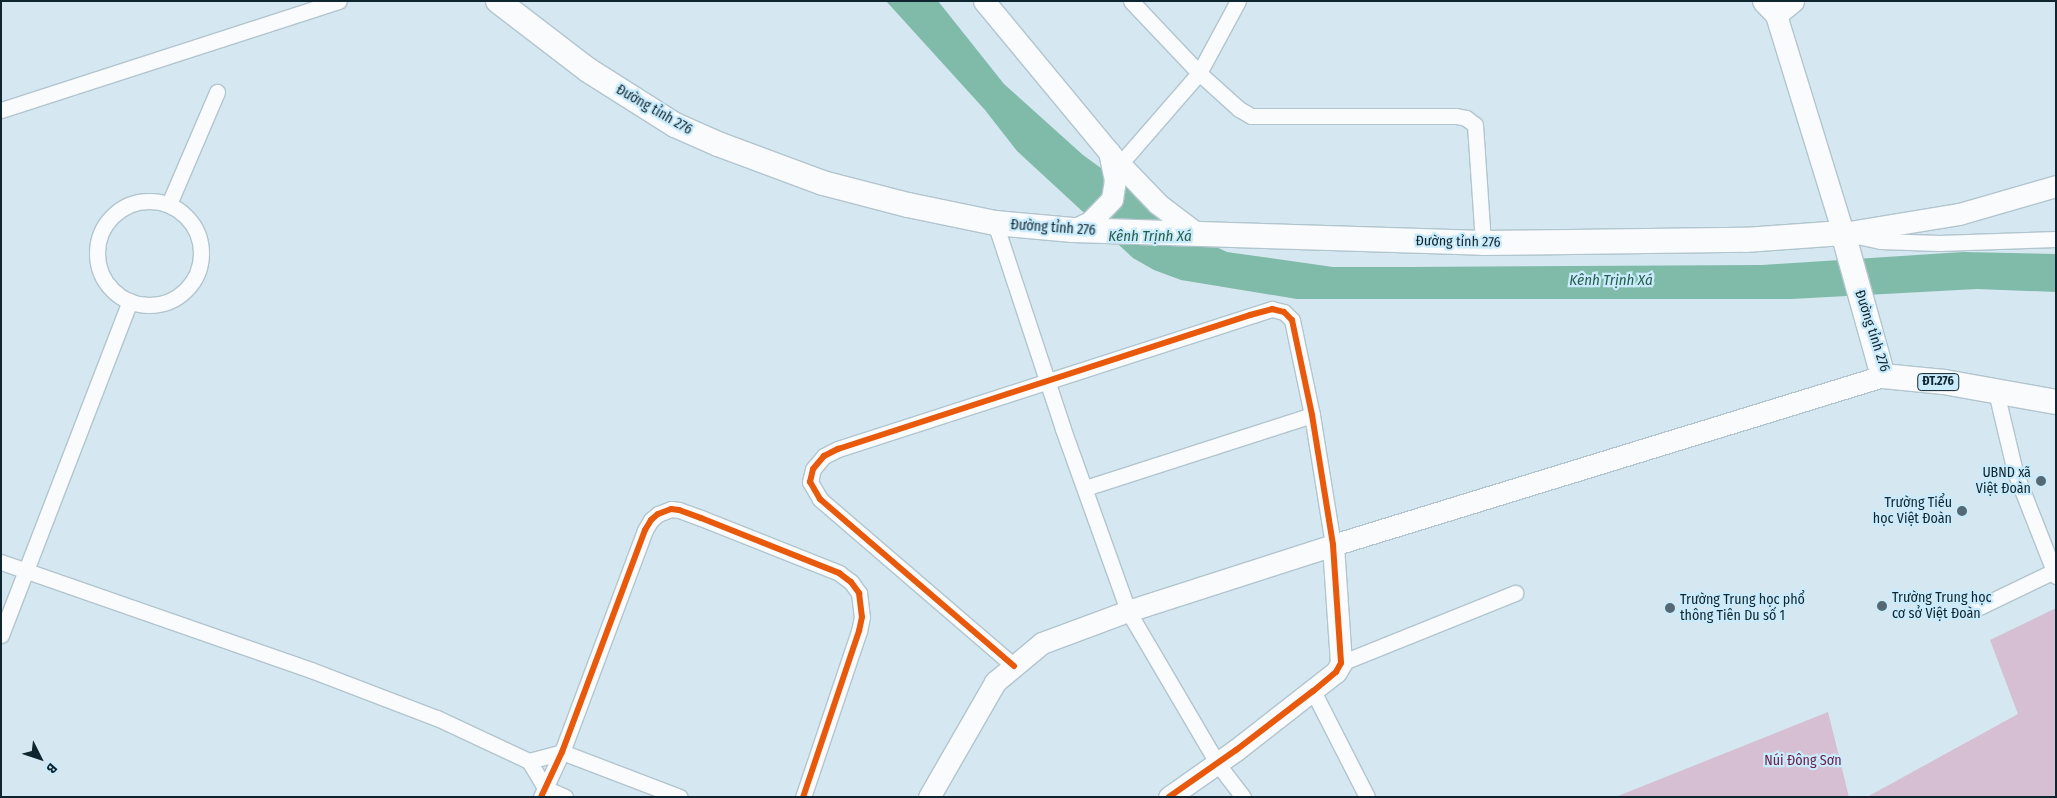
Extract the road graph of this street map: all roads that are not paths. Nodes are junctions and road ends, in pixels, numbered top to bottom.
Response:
1 (340, 1) edge
2 (498, 1) edge
3 (984, 1) edge
4 (1131, 1) edge
5 (1238, 1) edge
6 (1793, 1) edge
7 (1769, 8) edge
8 (1199, 73) junction
9 (217, 92) dead end
10 (1, 110) edge
11 (1114, 158) junction
12 (2056, 186) edge
13 (169, 204) junction
14 (995, 223) junction
15 (1073, 230) junction
16 (1843, 233) junction
17 (1199, 235) junction
18 (2056, 239) edge
19 (1483, 243) junction
20 (130, 301) junction
21 (1883, 376) junction
22 (1048, 381) junction
23 (1996, 392) junction
24 (2056, 402) edge
25 (1312, 415) junction
26 (1085, 488) junction
27 (1333, 545) junction
28 (1, 562) edge
29 (26, 569) junction
30 (2055, 573) edge
31 (1515, 593) dead end
32 (1973, 610) dead end
33 (1128, 611) junction
34 (1, 635) edge
35 (1341, 663) junction
36 (1014, 666) junction
37 (1313, 691) junction
38 (562, 752) junction
39 (529, 761) junction
40 (1217, 763) junction
41 (543, 792) edge
42 (565, 797) edge
43 (680, 797) edge
44 (803, 797) edge
45 (929, 797) edge
46 (1169, 797) edge
47 (1243, 797) edge
48 (1367, 797) edge

1 - 10 street
2 - 14 main road, Đường tỉnh 276
3 - 11 main road
4 - 8 street
5 - 8 street
6 - 7 main road
7 - 16 main road
8 - 11 street
8 - 19 street
9 - 13 street
11 - 15 main road
11 - 17 main road
12 - 16 main road
13 - 20 street
13 - 20 street
14 - 15 main road, Đường tỉnh 276
14 - 22 street
15 - 17 main road, Đường tỉnh 276
16 - 18 street
16 - 19 main road, Đường tỉnh 276
16 - 21 main road, Đường tỉnh 276
17 - 19 main road, Đường tỉnh 276
20 - 29 street
21 - 23 main road, Đường tỉnh 276 / ĐT.276
21 - 27 main road
22 - 25 street
22 - 26 street
22 - 36 street
23 - 24 main road, Đường tỉnh 276 / ĐT.276
23 - 30 street
25 - 26 street
25 - 27 street
26 - 33 street
27 - 33 main road
27 - 35 main road
28 - 29 street
29 - 34 street
29 - 39 street
30 - 32 street
31 - 35 street
33 - 36 main road
33 - 40 street
35 - 37 main road
36 - 45 main road
37 - 40 main road
37 - 48 street
38 - 39 street
38 - 41 street
38 - 43 street
38 - 44 street
39 - 41 street
40 - 46 main road
40 - 47 street
41 - 42 street

